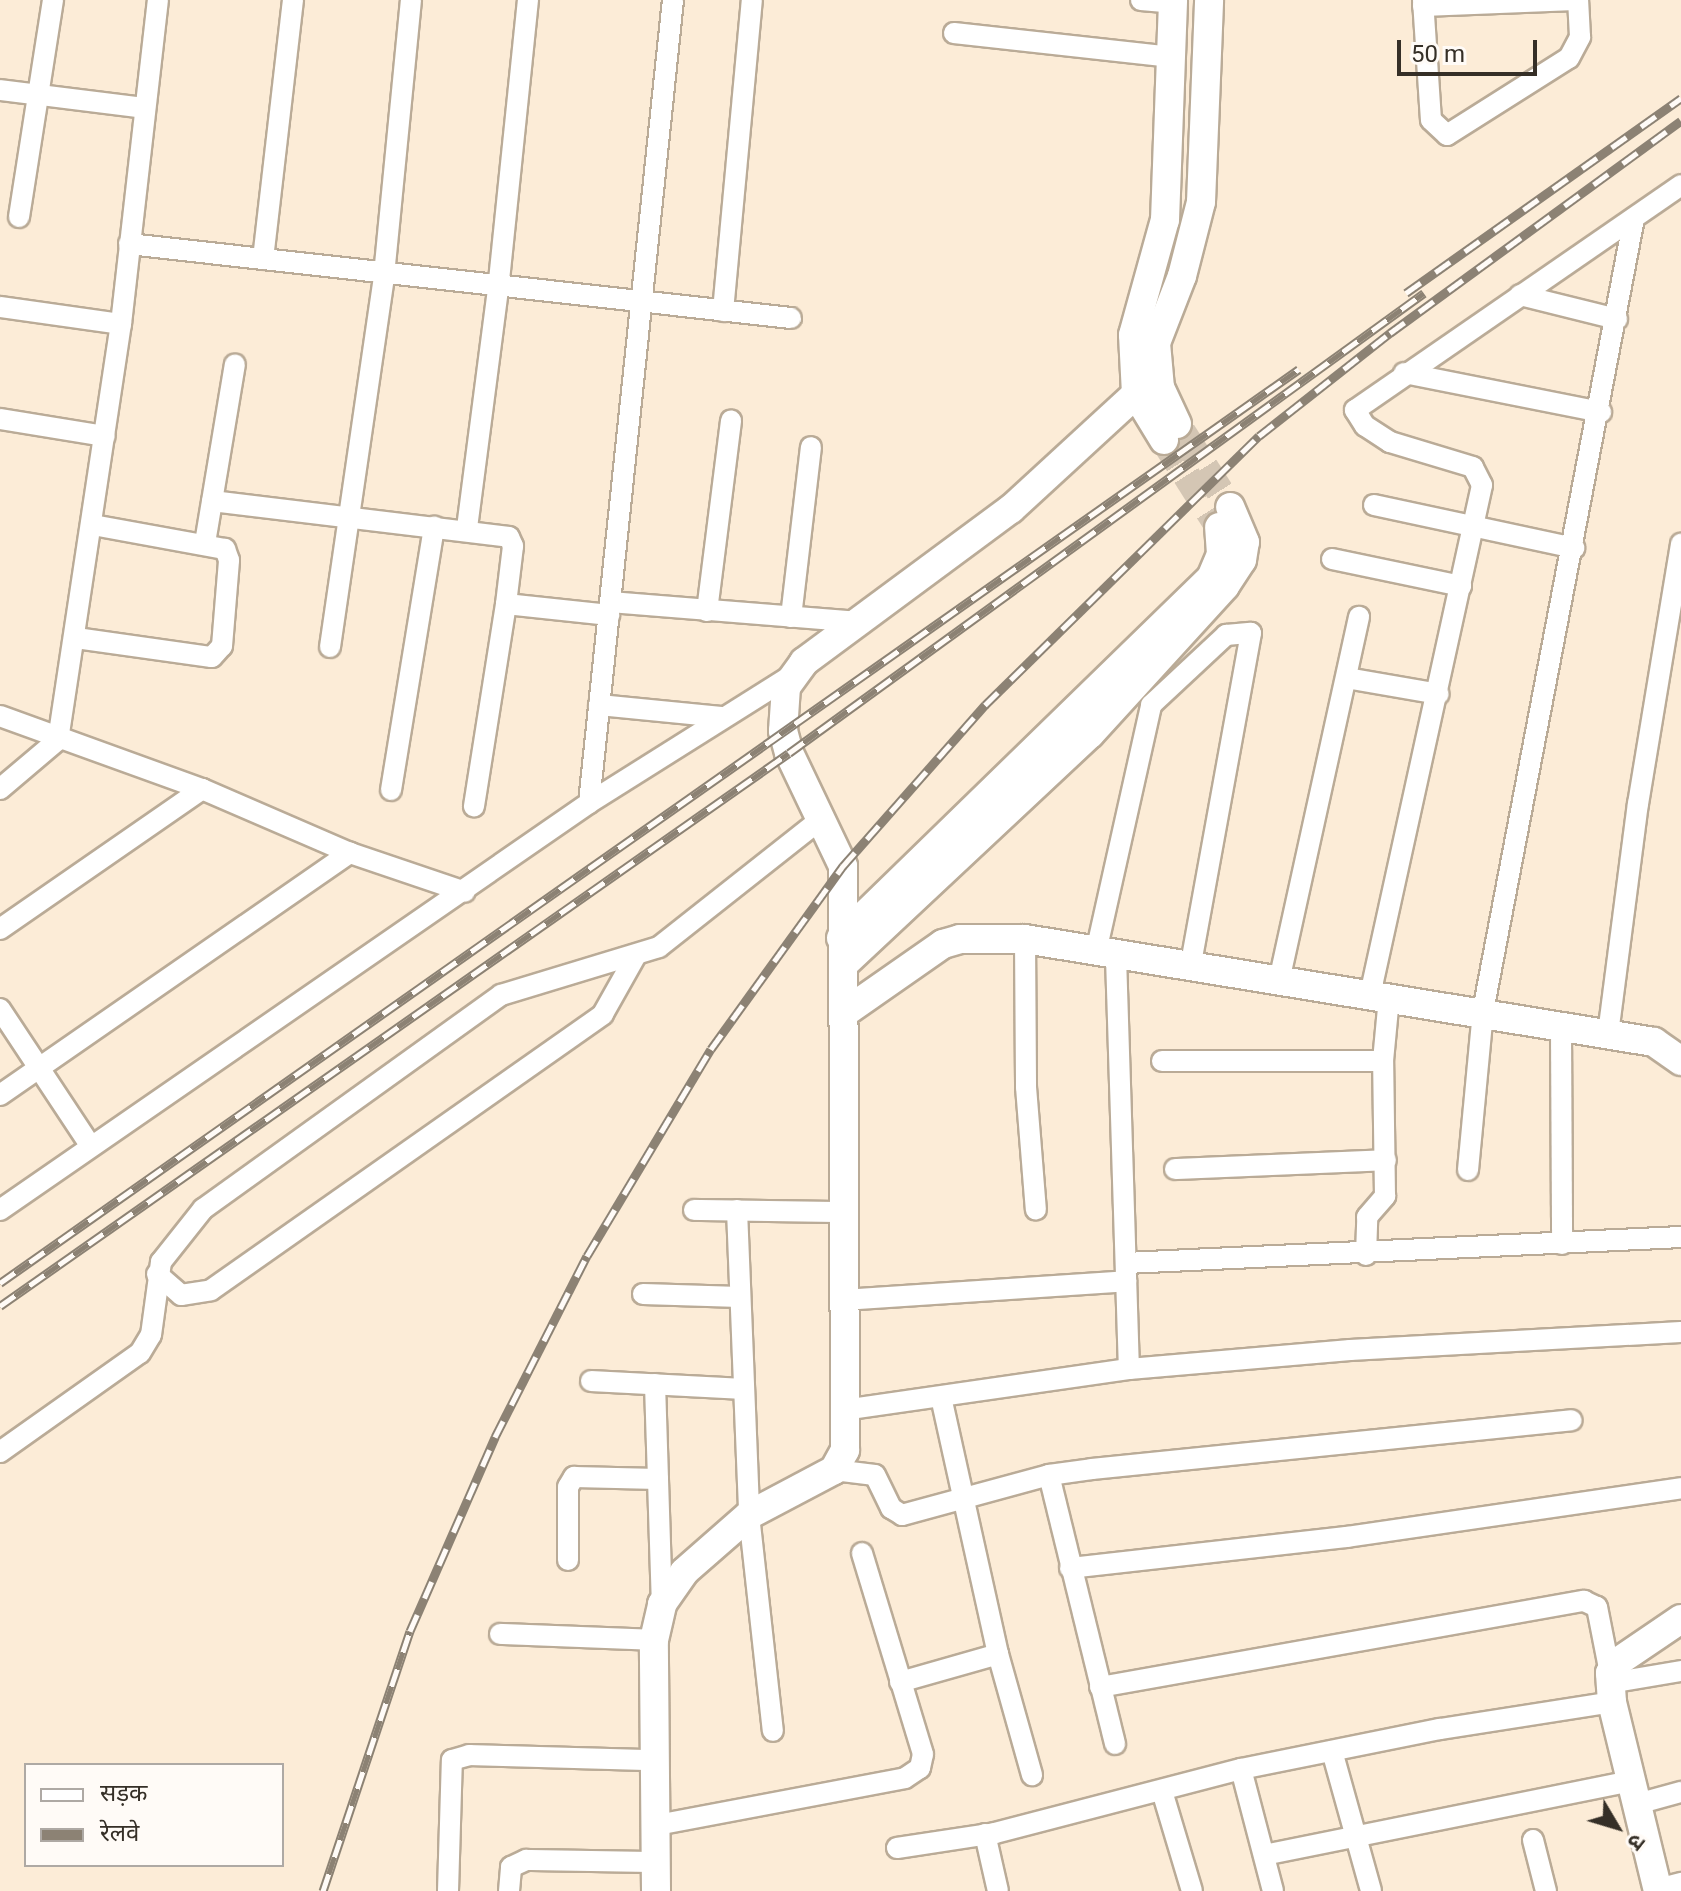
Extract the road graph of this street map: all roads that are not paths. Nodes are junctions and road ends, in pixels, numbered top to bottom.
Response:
1 (53, 0) edge
2 (158, 0) edge
3 (293, 0) edge
4 (411, 0) edge
5 (528, 0) edge
6 (673, 0) edge
7 (752, 0) edge
8 (1141, 0) edge
9 (1209, 0) edge
10 (1577, 0) edge
11 (1173, 2) edge
12 (1423, 3) edge
13 (954, 33) dead end
14 (1172, 57) junction
15 (0, 90) edge
16 (42, 96) junction
17 (144, 108) junction
18 (1681, 185) edge
19 (19, 217) dead end
20 (1634, 218) junction
21 (129, 244) junction
22 (263, 259) junction
23 (384, 275) junction
24 (498, 290) junction
25 (1520, 295) junction
26 (644, 303) junction
27 (0, 307) edge
28 (723, 311) junction
29 (791, 318) dead end
30 (1617, 319) junction
31 (121, 324) junction
32 (235, 364) dead end
33 (1404, 373) junction
34 (1148, 391) junction
35 (1601, 412) junction
36 (0, 419) edge
37 (731, 421) dead end
38 (1171, 432) tunnel mouth
39 (105, 436) junction
40 (811, 447) dead end
41 (212, 501) junction
42 (1374, 505) dead end
43 (346, 515) junction
44 (1224, 517) tunnel mouth
45 (93, 525) junction
46 (434, 526) junction
47 (1473, 527) junction
48 (467, 528) junction
49 (205, 543) junction
50 (1681, 544) edge
51 (1574, 548) junction
52 (1332, 559) dead end
53 (1461, 586) junction
54 (506, 604) junction
55 (609, 608) junction
56 (707, 611) junction
57 (791, 617) junction
58 (1359, 617) dead end
59 (859, 622) junction
60 (76, 638) junction
61 (330, 647) dead end
62 (794, 674) junction
63 (1347, 678) junction
64 (1439, 694) junction
65 (599, 705) junction
66 (0, 716) edge
67 (721, 717) junction
68 (58, 740) junction
69 (0, 789) edge
70 (202, 789) junction
71 (391, 790) dead end
72 (589, 803) junction
73 (474, 806) dead end
74 (821, 819) junction
75 (350, 853) junction
76 (465, 892) junction
77 (0, 929) edge
78 (1025, 939) junction
79 (843, 951) junction
80 (1106, 955) junction
81 (635, 957) junction
82 (1190, 968) junction
83 (1279, 981) junction
84 (1380, 997) junction
85 (0, 1009) edge
86 (1483, 1011) junction
87 (844, 1013) junction
88 (1561, 1031) junction
89 (1608, 1034) junction
90 (1680, 1057) edge
91 (1162, 1061) dead end
92 (1383, 1061) junction
93 (38, 1067) junction
94 (0, 1095) edge
95 (90, 1145) junction
96 (1386, 1160) junction
97 (1175, 1169) dead end
98 (1468, 1170) dead end
99 (0, 1210) edge
100 (694, 1210) dead end
101 (737, 1210) junction
102 (1036, 1210) dead end
103 (843, 1212) junction
104 (1681, 1237) edge
105 (1562, 1244) junction
106 (1366, 1255) junction
107 (1126, 1272) junction
108 (157, 1274) junction
109 (643, 1294) dead end
110 (740, 1297) junction
111 (843, 1300) junction
112 (1681, 1332) edge
113 (1129, 1369) junction
114 (591, 1381) dead end
115 (655, 1384) junction
116 (744, 1389) junction
117 (941, 1397) junction
118 (844, 1410) junction
119 (1572, 1420) dead end
120 (0, 1452) edge
121 (834, 1470) junction
122 (1049, 1475) junction
123 (658, 1479) junction
124 (1681, 1488) edge
125 (962, 1499) junction
126 (749, 1515) junction
127 (862, 1553) dead end
128 (568, 1560) dead end
129 (1070, 1568) junction
130 (662, 1604) junction
131 (1681, 1619) edge
132 (500, 1634) dead end
133 (654, 1640) junction
134 (998, 1654) junction
135 (1681, 1671) edge
136 (900, 1682) junction
137 (1611, 1686) junction
138 (1100, 1687) junction
139 (773, 1731) dead end
140 (1115, 1744) dead end
141 (1332, 1751) junction
142 (653, 1760) junction
143 (1241, 1769) junction
144 (1032, 1775) dead end
145 (1162, 1791) junction
146 (1634, 1792) junction
147 (1681, 1792) edge
148 (657, 1825) junction
149 (985, 1834) junction
150 (1356, 1835) junction
151 (1533, 1840) dead end
152 (897, 1848) dead end
153 (1264, 1855) junction
154 (656, 1862) junction
155 (1666, 1888) edge
156 (448, 1891) edge
157 (509, 1891) edge
158 (656, 1891) edge
159 (998, 1891) edge
160 (1192, 1891) edge
161 (1273, 1891) edge
162 (1371, 1891) edge
163 (1546, 1891) edge

1 - 16 street
2 - 17 street
3 - 22 street
4 - 23 street
5 - 24 street
6 - 26 street
7 - 28 street
8 - 11 street
9 - 34 street
10 - 12 street
10 - 12 street
11 - 14 street
13 - 14 street
14 - 34 street
15 - 16 street
16 - 17 street
16 - 19 street
17 - 21 street
18 - 20 street
20 - 25 street
20 - 30 street
21 - 22 street
21 - 31 street
22 - 23 street
23 - 24 street
23 - 43 street
24 - 26 street
24 - 48 street
25 - 30 street
25 - 33 street
26 - 28 street
26 - 55 street
27 - 31 street
28 - 29 street
30 - 35 street
31 - 39 street
32 - 41 street
33 - 35 street
33 - 47 street
34 - 38 street
34 - 59 street
35 - 51 street
36 - 39 street
37 - 56 street
39 - 45 street
40 - 57 street
41 - 43 street
41 - 49 street
42 - 47 street
43 - 46 street
43 - 61 street
44 - 79 street
45 - 49 street
45 - 60 street
46 - 48 street
46 - 71 street
47 - 51 street
47 - 53 street
48 - 54 street
49 - 60 street
50 - 89 street
51 - 86 street
52 - 53 street
53 - 64 street
54 - 55 street
54 - 73 street
55 - 56 street
55 - 65 street
56 - 57 street
57 - 59 street
58 - 63 street
59 - 62 street
60 - 68 street
62 - 67 street
62 - 74 street
63 - 64 street
63 - 83 street
64 - 84 street
65 - 67 street
65 - 72 street
66 - 68 street
67 - 72 street
68 - 69 street
68 - 70 street
70 - 75 street
70 - 77 street
72 - 76 street
74 - 79 street
74 - 81 street
75 - 76 street
75 - 93 street
76 - 95 street
78 - 80 street
78 - 87 street
78 - 102 street
79 - 87 street
80 - 82 street
80 - 82 street
80 - 107 street
81 - 108 street
81 - 108 street
82 - 83 street
83 - 84 street
84 - 86 street
84 - 92 street
85 - 93 street
86 - 88 street
86 - 98 street
87 - 103 street
88 - 89 street
88 - 105 street
89 - 90 street
91 - 92 street
92 - 96 street
93 - 94 street
93 - 95 street
95 - 99 street
96 - 97 street
96 - 106 street
100 - 101 street
101 - 103 street
101 - 110 street
103 - 111 street
104 - 105 street
105 - 106 street
106 - 107 street
107 - 111 street
107 - 113 street
108 - 120 street
109 - 110 street
110 - 116 street
111 - 118 street
112 - 113 street
113 - 117 street
114 - 115 street
115 - 116 street
115 - 123 street
116 - 126 street
117 - 118 street
117 - 125 street
118 - 121 street
119 - 122 street
121 - 125 street
121 - 126 street
122 - 125 street
122 - 129 street
123 - 128 street
123 - 130 street
124 - 129 street
125 - 134 street
126 - 130 street
126 - 139 street
127 - 136 street
129 - 138 street
130 - 133 street
131 - 137 street
132 - 133 street
133 - 142 street
134 - 136 street
134 - 144 street
135 - 137 street
136 - 148 street
137 - 138 street
137 - 141 street
137 - 146 street
138 - 140 street
141 - 143 street
141 - 150 street
142 - 148 street
142 - 156 street
143 - 145 street
143 - 153 street
145 - 149 street
145 - 160 street
146 - 147 street
146 - 150 street
146 - 155 street
148 - 154 street
149 - 152 street
149 - 159 street
150 - 153 street
150 - 162 street
151 - 163 street
153 - 161 street
154 - 157 street
154 - 158 street

